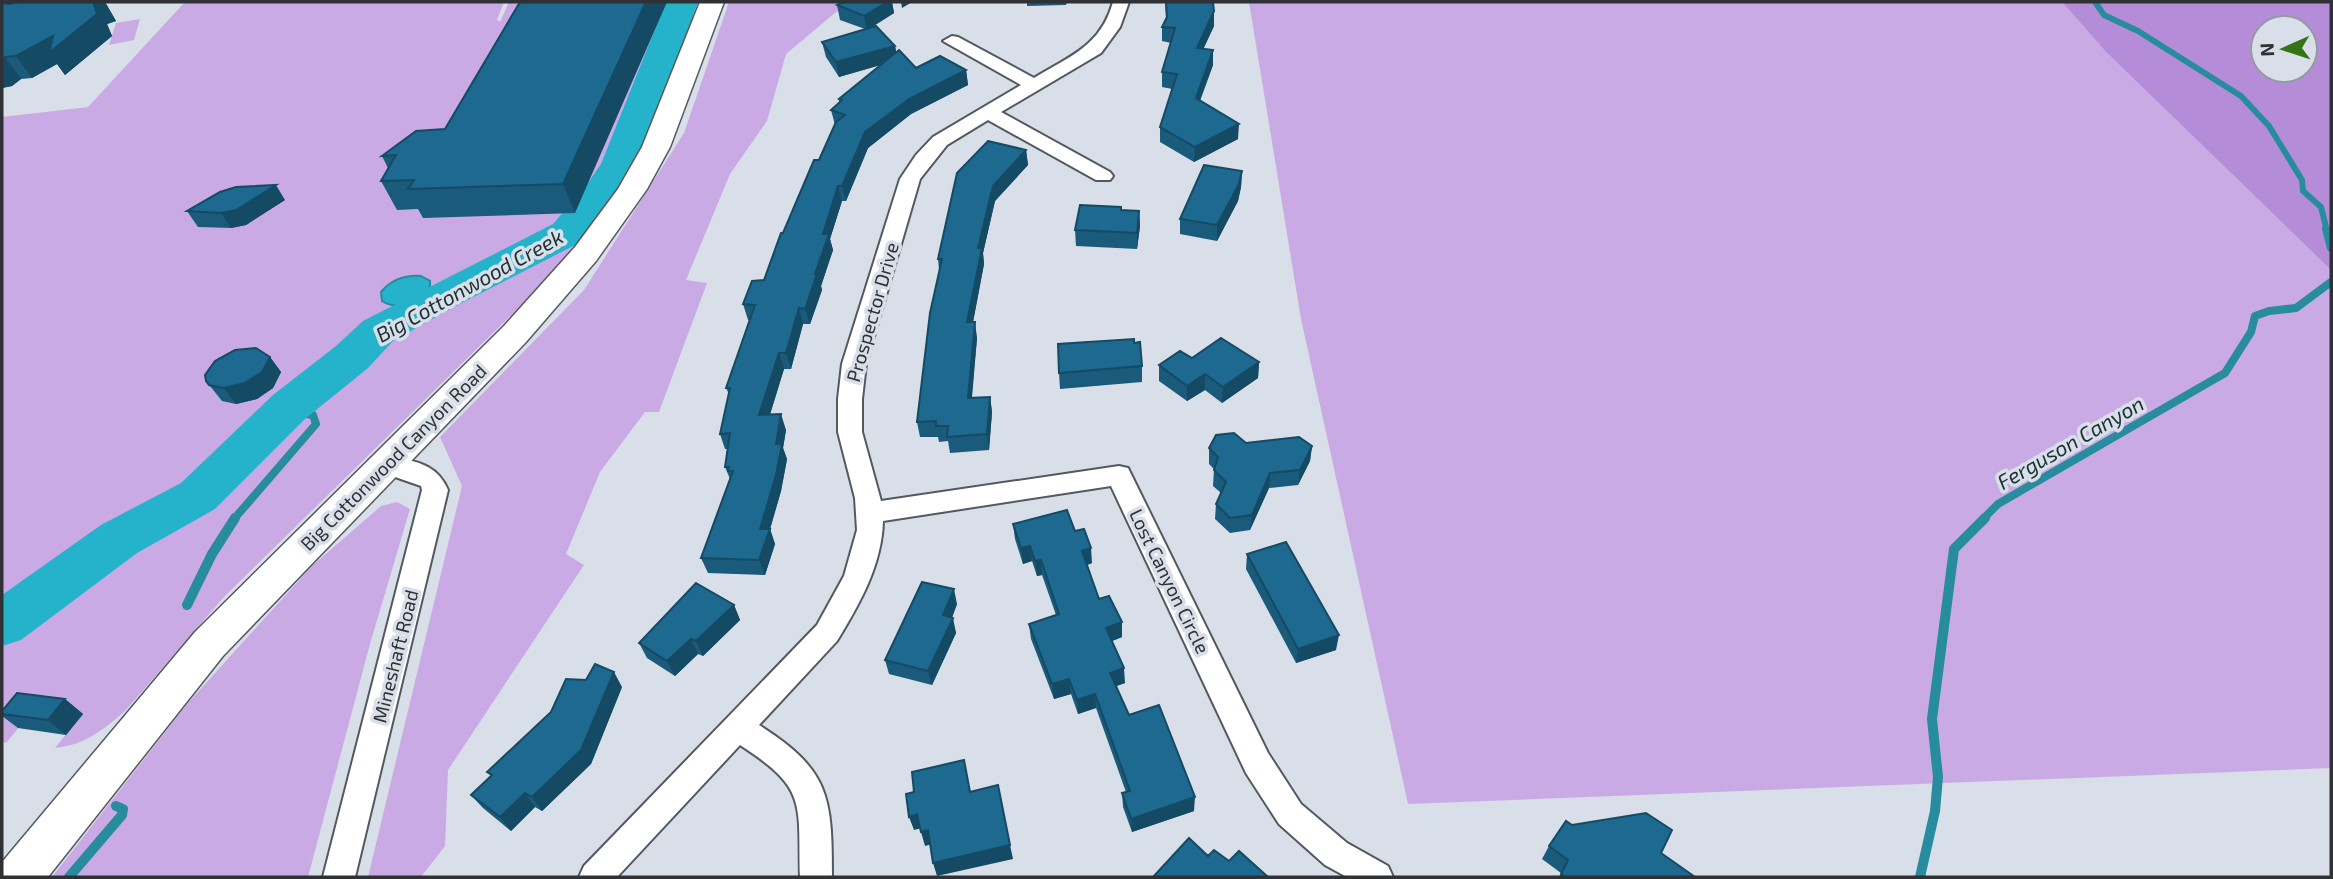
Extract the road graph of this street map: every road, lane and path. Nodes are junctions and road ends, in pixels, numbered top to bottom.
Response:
1 (712, 2) edge
2 (1121, 2) edge
3 (952, 41) dead end
4 (1036, 86) junction
5 (987, 112) junction
6 (1103, 176) dead end
7 (387, 464) junction
8 (870, 513) junction
9 (738, 728) junction
10 (19, 877) edge
11 (339, 877) edge
12 (595, 877) edge
13 (816, 877) edge
14 (1377, 877) edge

1 - 7 main road, Big Cottonwood Canyon Road
2 - 4 street, Prospector Drive
3 - 4 street
4 - 5 street, Prospector Drive
5 - 6 street
5 - 8 street, Prospector Drive
7 - 10 main road, Big Cottonwood Canyon Road
7 - 11 street, Mineshaft Road
8 - 9 street, Prospector Drive
8 - 14 street, Lost Canyon Circle
9 - 12 street, Prospector Drive
9 - 13 street

